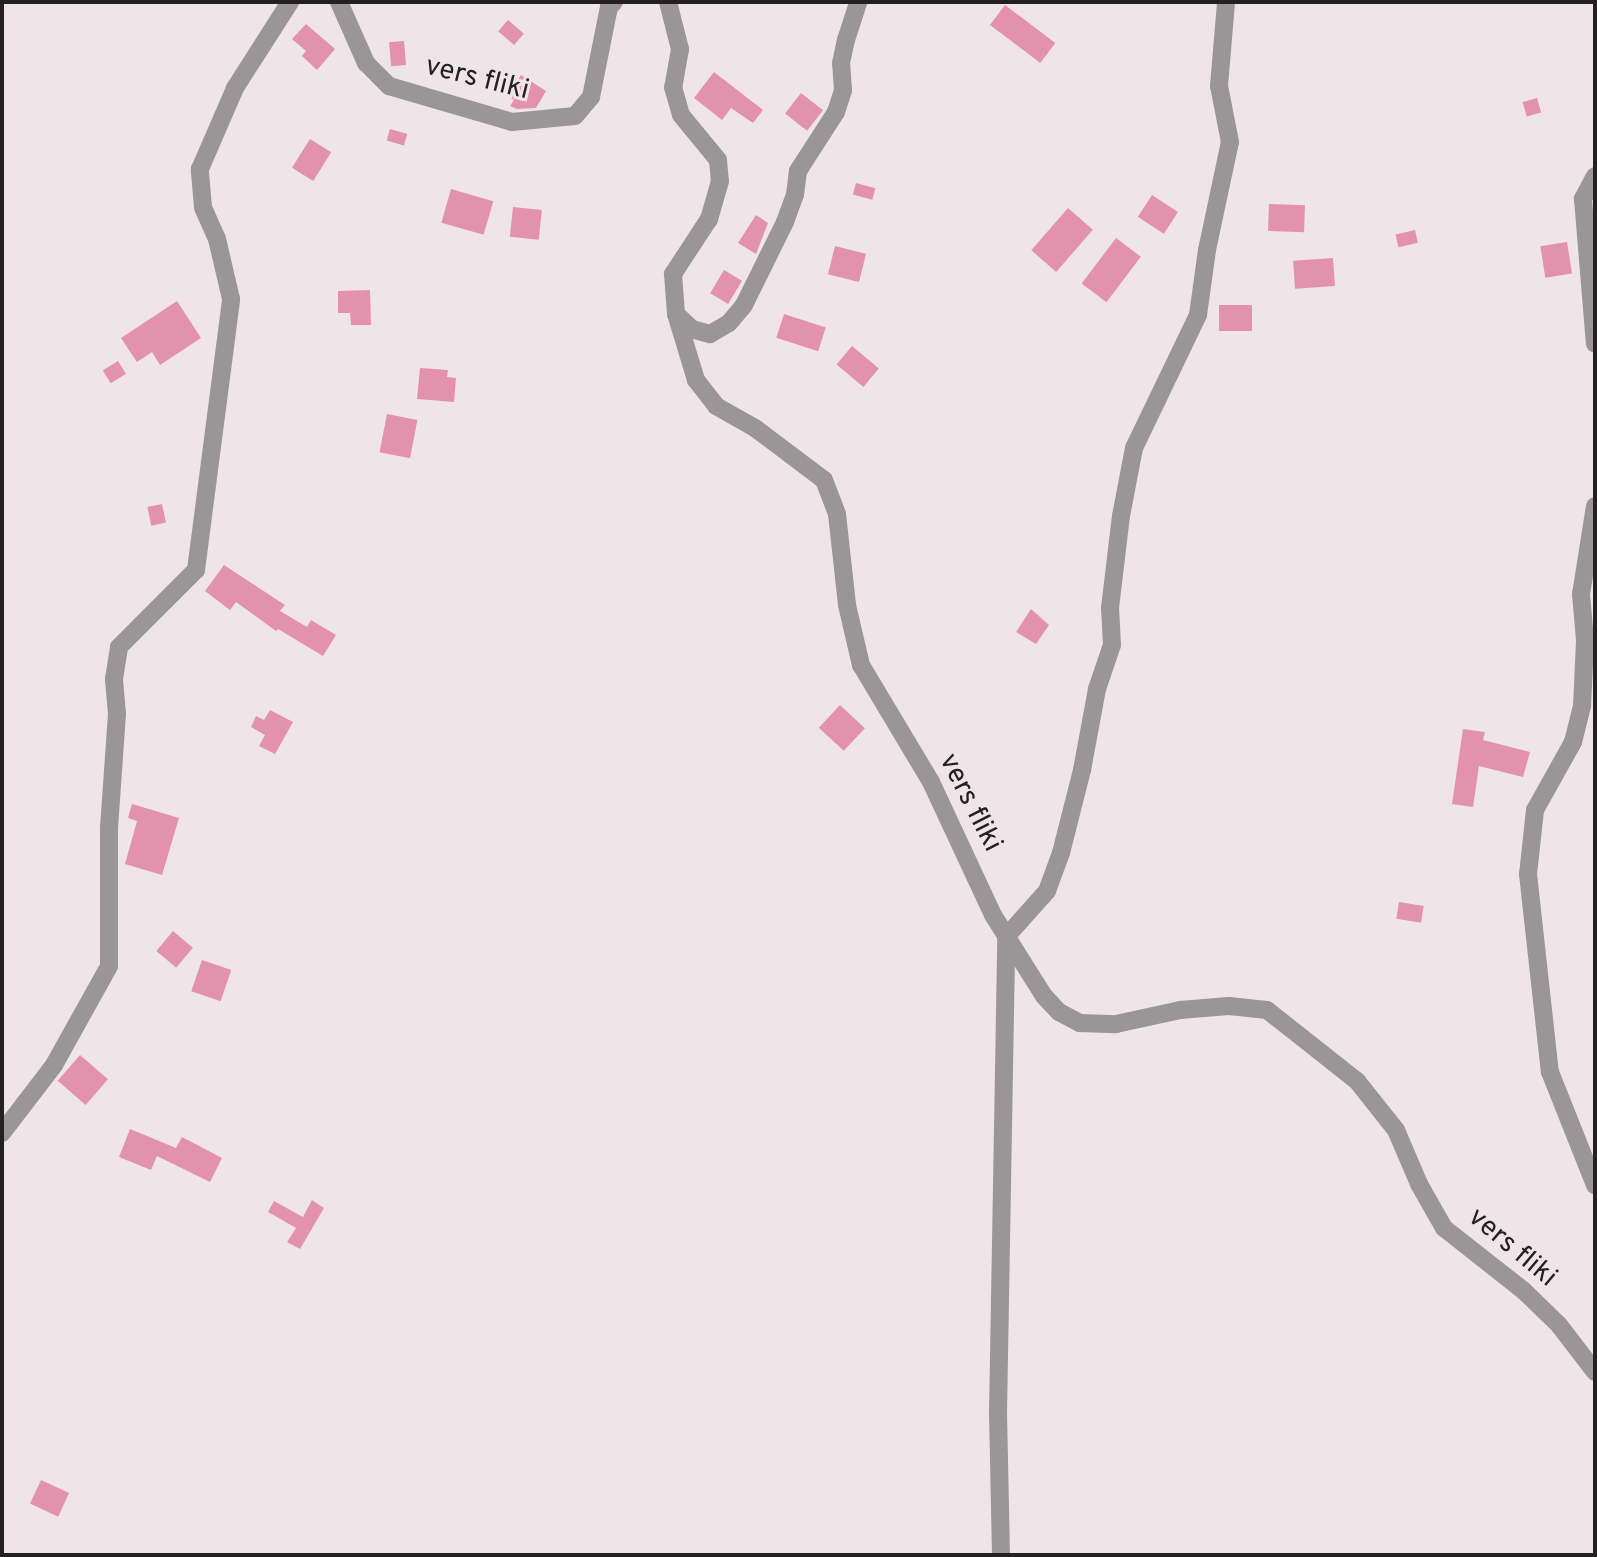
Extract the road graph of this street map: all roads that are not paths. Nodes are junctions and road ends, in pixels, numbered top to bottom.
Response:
1 (290, 2) edge
2 (339, 2) edge
3 (614, 2) edge
4 (668, 2) edge
5 (858, 2) edge
6 (1226, 2) edge
7 (1595, 176) edge
8 (676, 314) junction
9 (1595, 344) edge
10 (1595, 506) edge
11 (1006, 937) junction
12 (2, 1133) edge
13 (1595, 1185) edge
14 (1595, 1372) edge
15 (1001, 1555) edge

1 - 12 street
2 - 3 street, vers fliki
4 - 8 street, vers fliki
5 - 8 street
6 - 11 street
7 - 9 street
8 - 11 street, vers fliki
10 - 13 street
11 - 14 street, vers fliki
11 - 15 street

